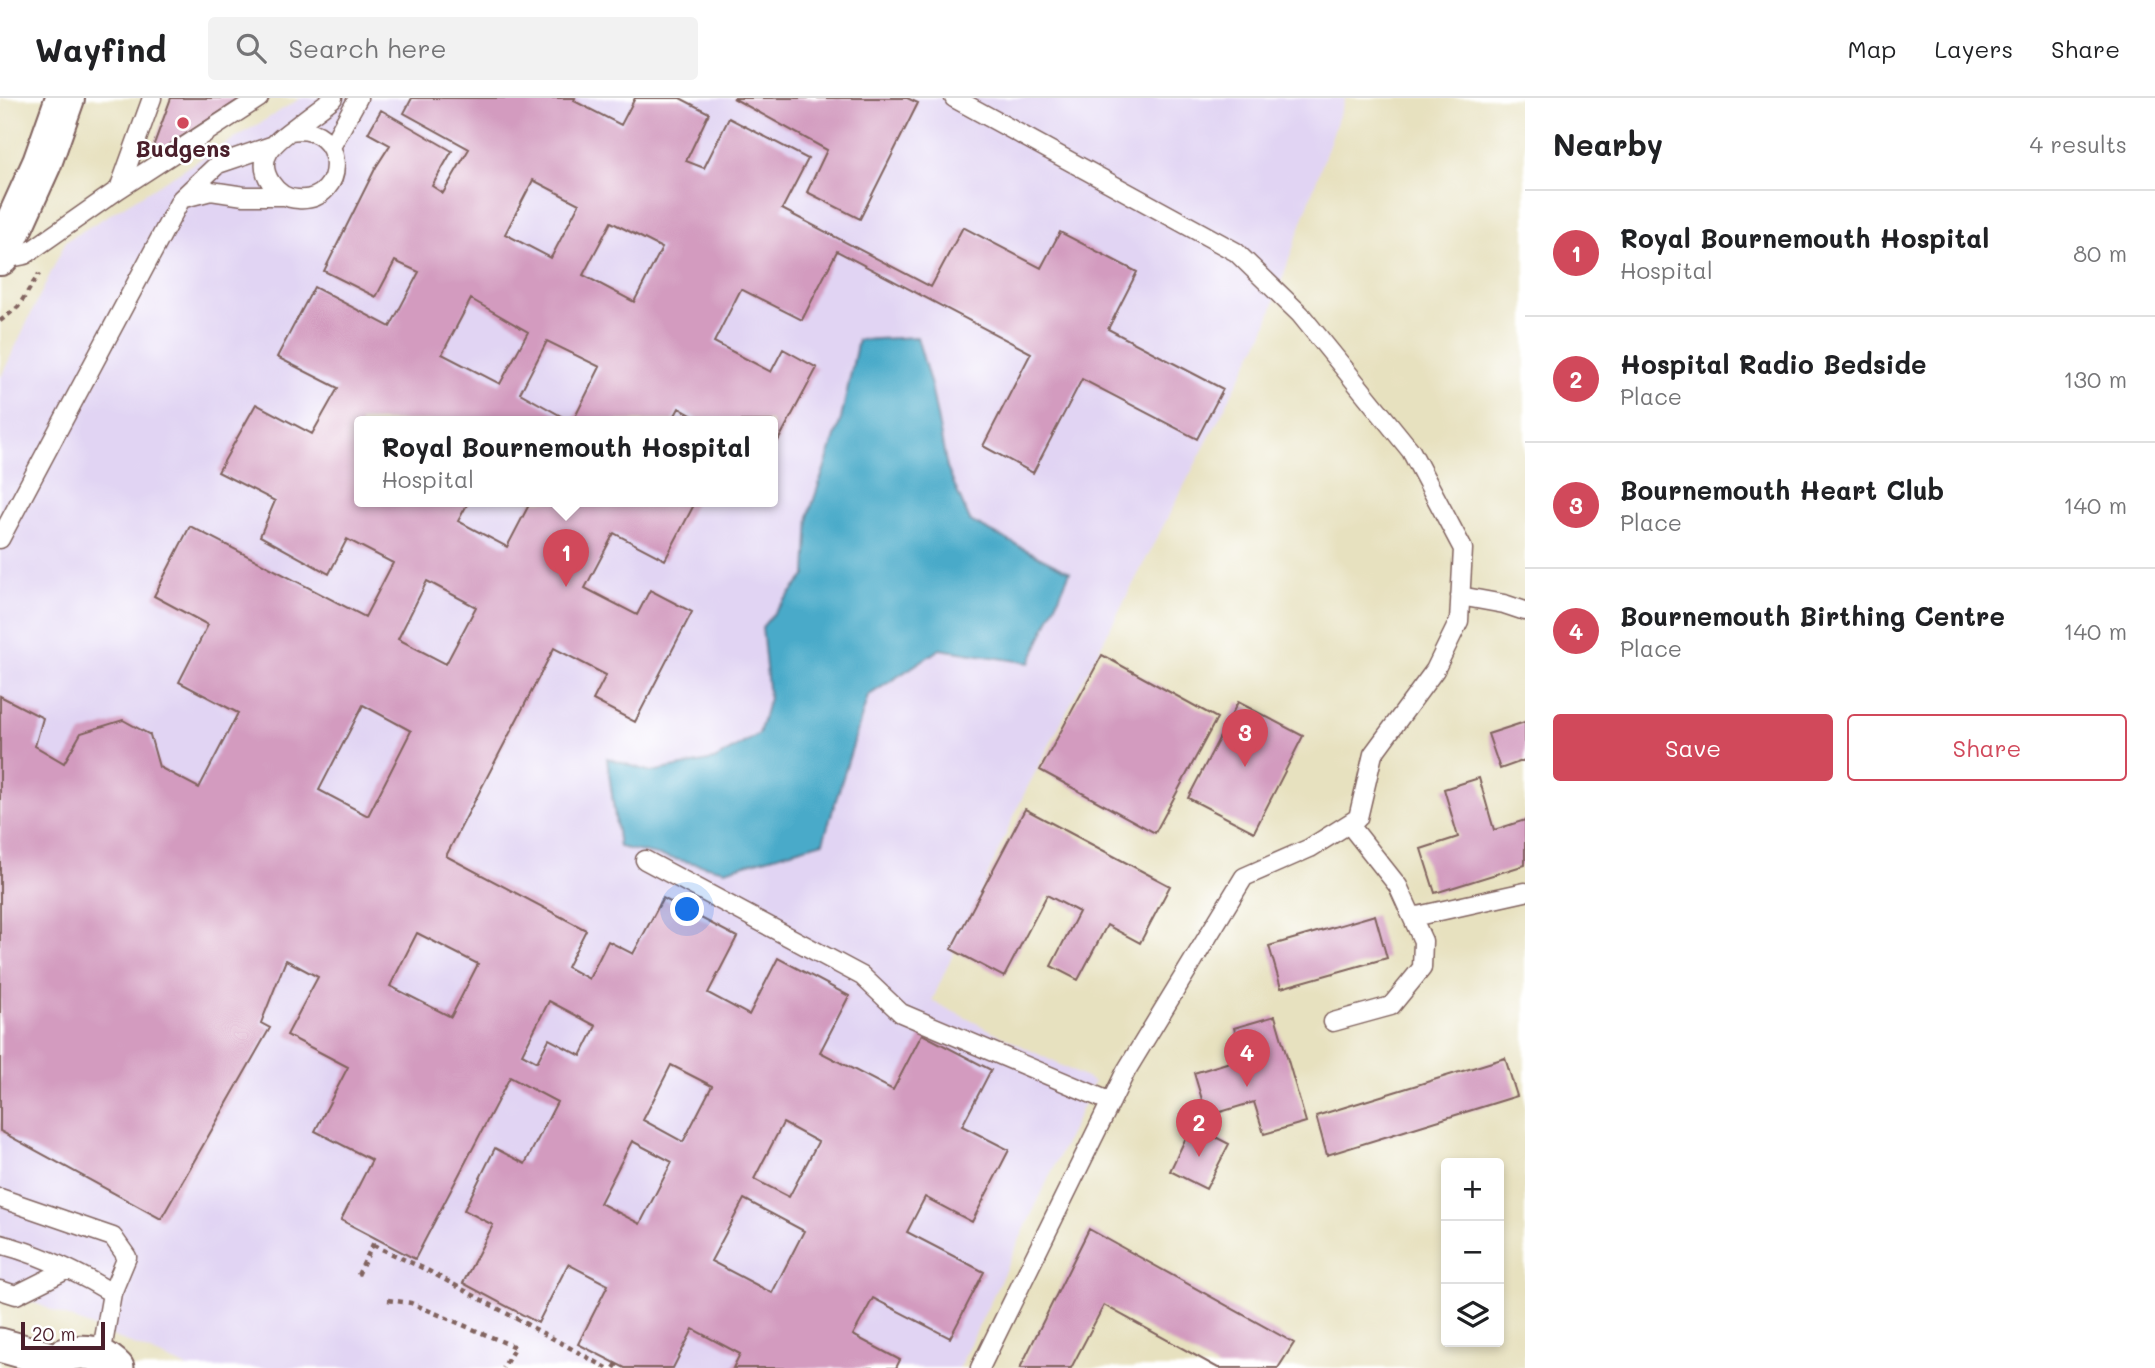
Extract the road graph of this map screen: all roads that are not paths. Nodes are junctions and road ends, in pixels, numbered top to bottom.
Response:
1 (65, 98) edge
2 (152, 98) edge
3 (259, 98) edge
4 (333, 98) edge
5 (358, 98) edge
6 (954, 98) edge
7 (290, 131) junction
8 (271, 146) junction
9 (331, 147) junction
10 (119, 189) junction
11 (285, 196) junction
12 (181, 200) junction
13 (0, 258) edge
14 (0, 539) edge
15 (1460, 596) junction
16 (1525, 611) edge
17 (1349, 824) junction
18 (645, 860) dead end
19 (1525, 892) edge
20 (1413, 917) junction
21 (1333, 1022) dead end
22 (1111, 1102) junction
23 (0, 1198) edge
24 (0, 1244) edge
25 (68, 1269) junction
26 (0, 1290) edge
27 (112, 1293) junction
28 (0, 1345) edge
29 (109, 1362) edge
30 (49, 1364) edge
31 (980, 1368) edge

1 - 13 main road
2 - 10 lane
3 - 10 lane
4 - 7 lane
5 - 9 lane
6 - 15 lane
7 - 8 lane
7 - 9 lane
8 - 11 lane
8 - 12 lane
9 - 11 lane
10 - 13 lane
11 - 12 lane
12 - 14 lane
15 - 16 lane
15 - 17 lane
17 - 20 lane
17 - 22 lane
18 - 22 lane
19 - 20 lane
20 - 21 lane
22 - 31 lane
23 - 27 lane
24 - 25 lane
25 - 26 lane
25 - 27 lane
27 - 29 lane
28 - 30 street
29 - 30 street

